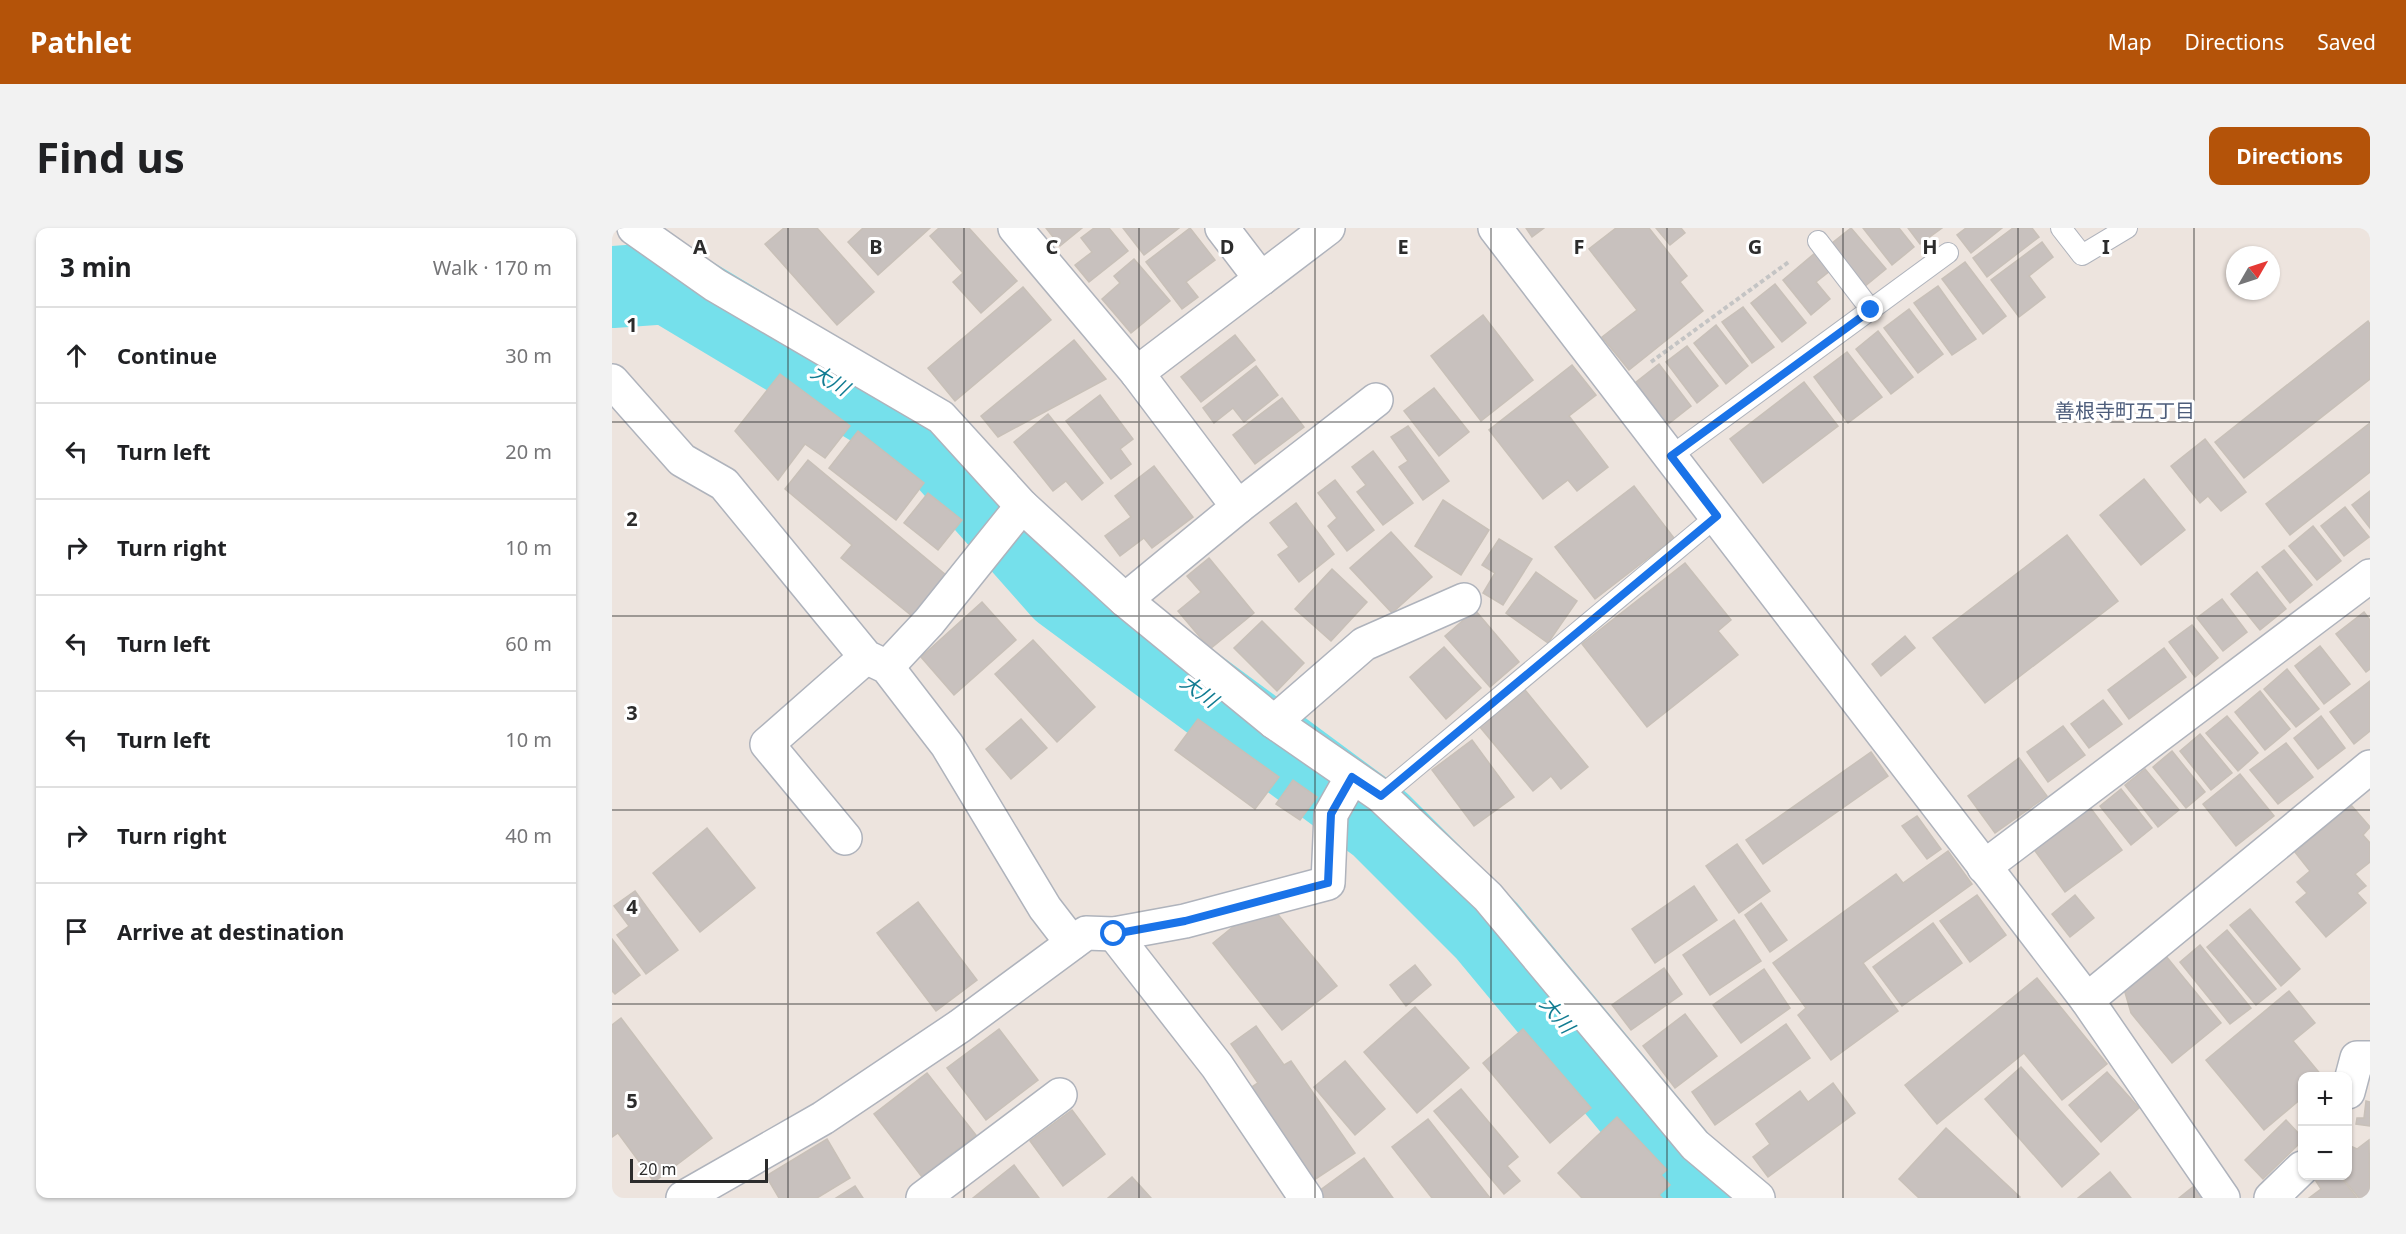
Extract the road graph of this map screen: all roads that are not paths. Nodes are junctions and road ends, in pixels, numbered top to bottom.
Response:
1 (634, 228) edge
2 (1015, 228) edge
3 (1222, 228) edge
4 (1328, 228) edge
5 (1495, 228) edge
6 (2061, 228) edge
7 (2127, 228) edge
8 (1818, 241) road end
9 (1948, 253) dead end
10 (1261, 279) junction
11 (1871, 310) junction
12 (1137, 372) junction
13 (612, 381) edge
14 (1376, 400) dead end
15 (1671, 456) junction
16 (1022, 506) junction
17 (1238, 507) junction
18 (1717, 516) junction
19 (2370, 576) edge
20 (1125, 600) junction
21 (1464, 600) dead end
22 (877, 662) junction
23 (1274, 722) junction
24 (2370, 767) edge
25 (1352, 777) junction
26 (1381, 796) junction
27 (845, 837) dead end
28 (1984, 867) junction
29 (1114, 934) junction
30 (1072, 943) junction
31 (2087, 1000) junction
32 (2370, 1058) edge
33 (2352, 1077) edge
34 (1060, 1095) dead end
35 (2298, 1172) edge
36 (683, 1198) edge
37 (923, 1198) edge
38 (1306, 1198) edge
39 (1758, 1198) edge
40 (2223, 1198) edge
41 (2271, 1198) edge

1 - 16 street
2 - 12 street
3 - 10 street
4 - 10 street
5 - 15 street
6 - 7 lane
8 - 11 lane
9 - 11 lane
10 - 12 street
11 - 15 lane
12 - 17 street
13 - 22 street
14 - 17 street
15 - 18 street
16 - 20 street
16 - 22 street
17 - 20 street
18 - 26 lane
18 - 28 street
19 - 28 street
20 - 23 street
21 - 23 street
22 - 27 street
22 - 30 street
23 - 25 street
24 - 31 street
25 - 26 street
25 - 29 street
26 - 39 street
28 - 31 street
29 - 30 street
29 - 38 street
30 - 36 street
31 - 40 street
32 - 33 street
34 - 37 street
35 - 41 street

